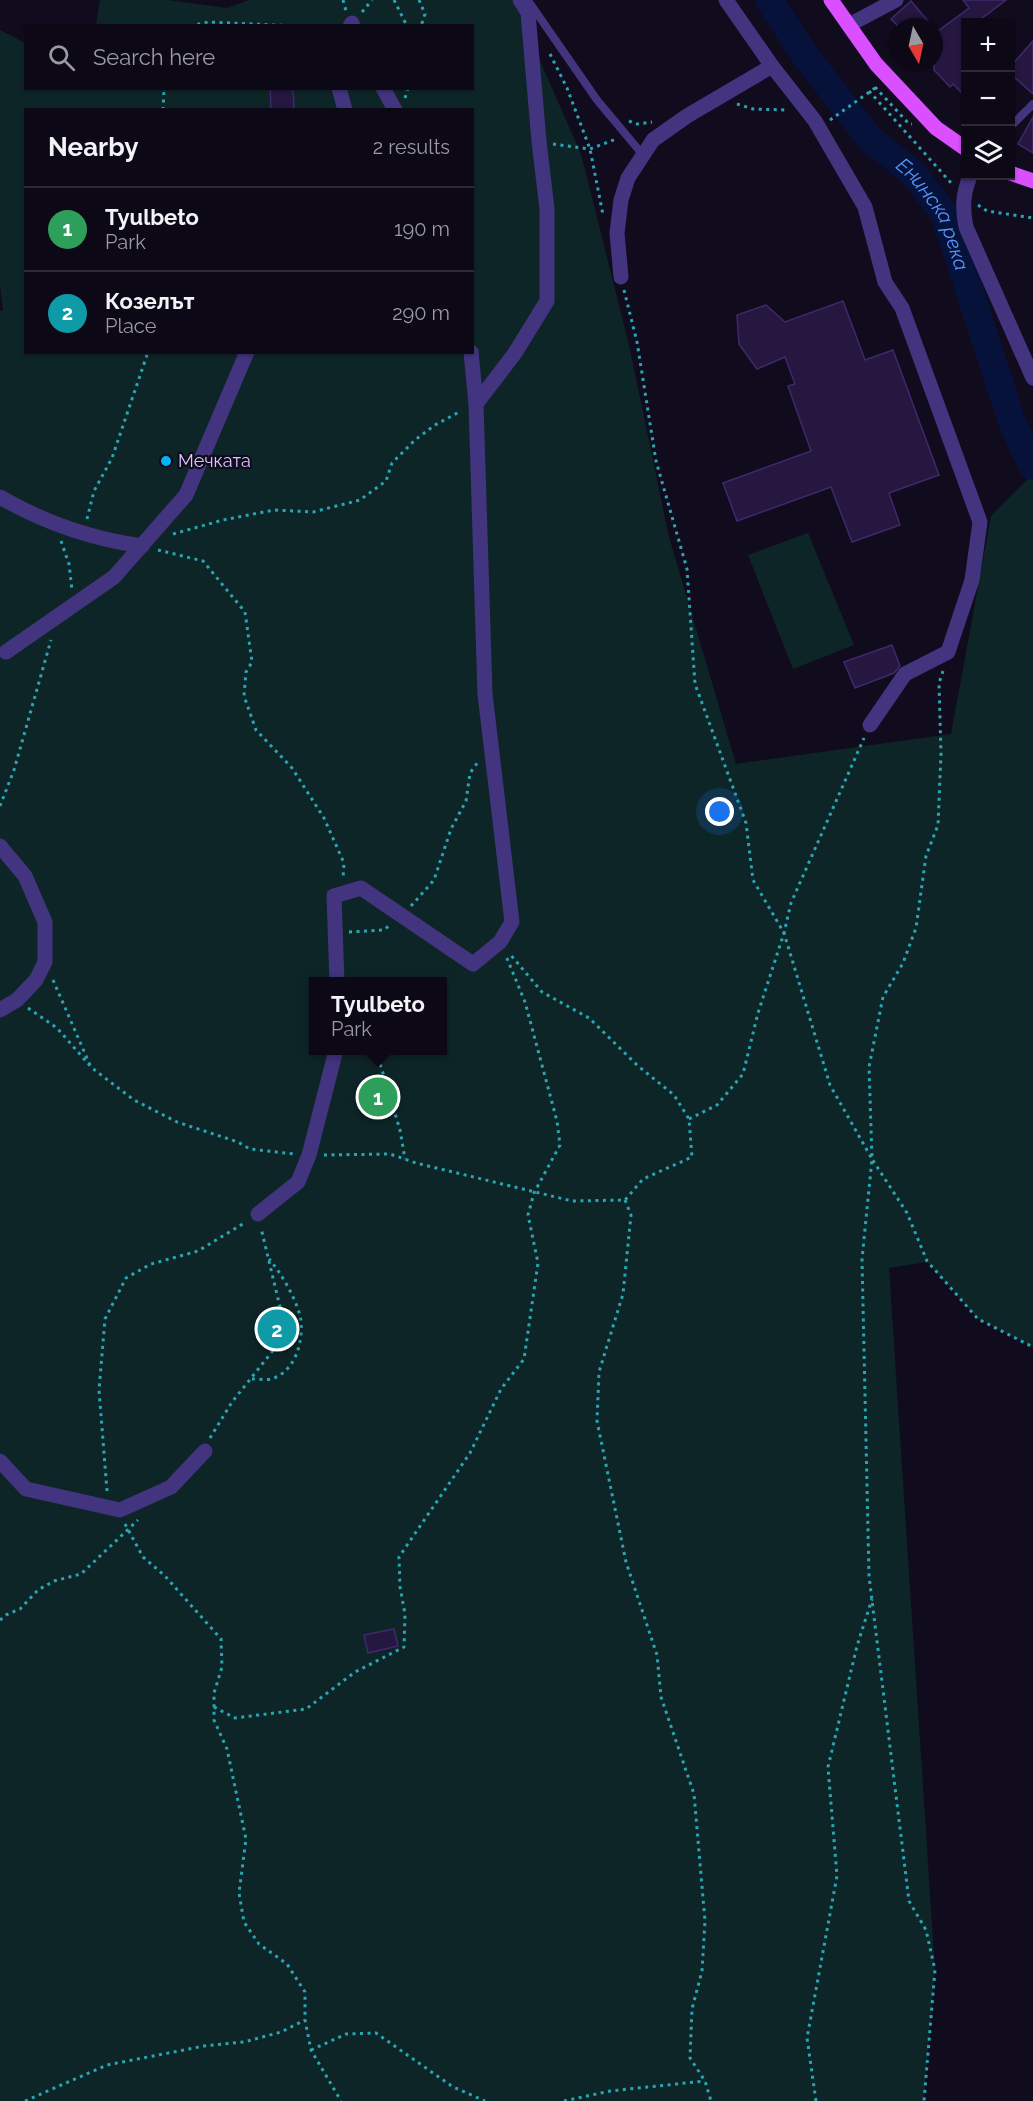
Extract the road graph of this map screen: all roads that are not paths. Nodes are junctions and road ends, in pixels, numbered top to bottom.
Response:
1 (520, 0) edge
2 (528, 0) edge
3 (726, 0) edge
4 (831, 0) edge
5 (896, 0) edge
6 (849, 25) junction
7 (772, 66) junction
8 (340, 90) edge
9 (386, 90) edge
10 (1033, 104) edge
11 (344, 108) edge
12 (394, 108) edge
13 (1012, 126) edge
14 (961, 146) edge
15 (643, 154) junction
16 (1015, 175) edge
17 (969, 180) edge
18 (1033, 182) edge
19 (621, 277) road end
20 (246, 354) edge
21 (471, 354) edge
22 (1033, 378) edge
23 (476, 404) junction
24 (0, 496) edge
25 (145, 543) junction
26 (6, 652) dead end
27 (870, 725) road end
28 (0, 846) edge
29 (337, 977) edge
30 (0, 1010) edge
31 (335, 1055) edge
32 (258, 1214) road end
33 (205, 1451) road end
34 (0, 1461) edge

1 - 23 street
2 - 15 lane
3 - 7 street
4 - 6 main road
5 - 6 street
6 - 14 main road
7 - 15 street
7 - 27 street
8 - 11 street
9 - 12 street
10 - 13 lane
15 - 19 street
16 - 18 main road
17 - 22 street
20 - 25 street
21 - 23 street
23 - 29 street
24 - 25 street
25 - 26 street
28 - 30 street
31 - 32 street
33 - 34 street

